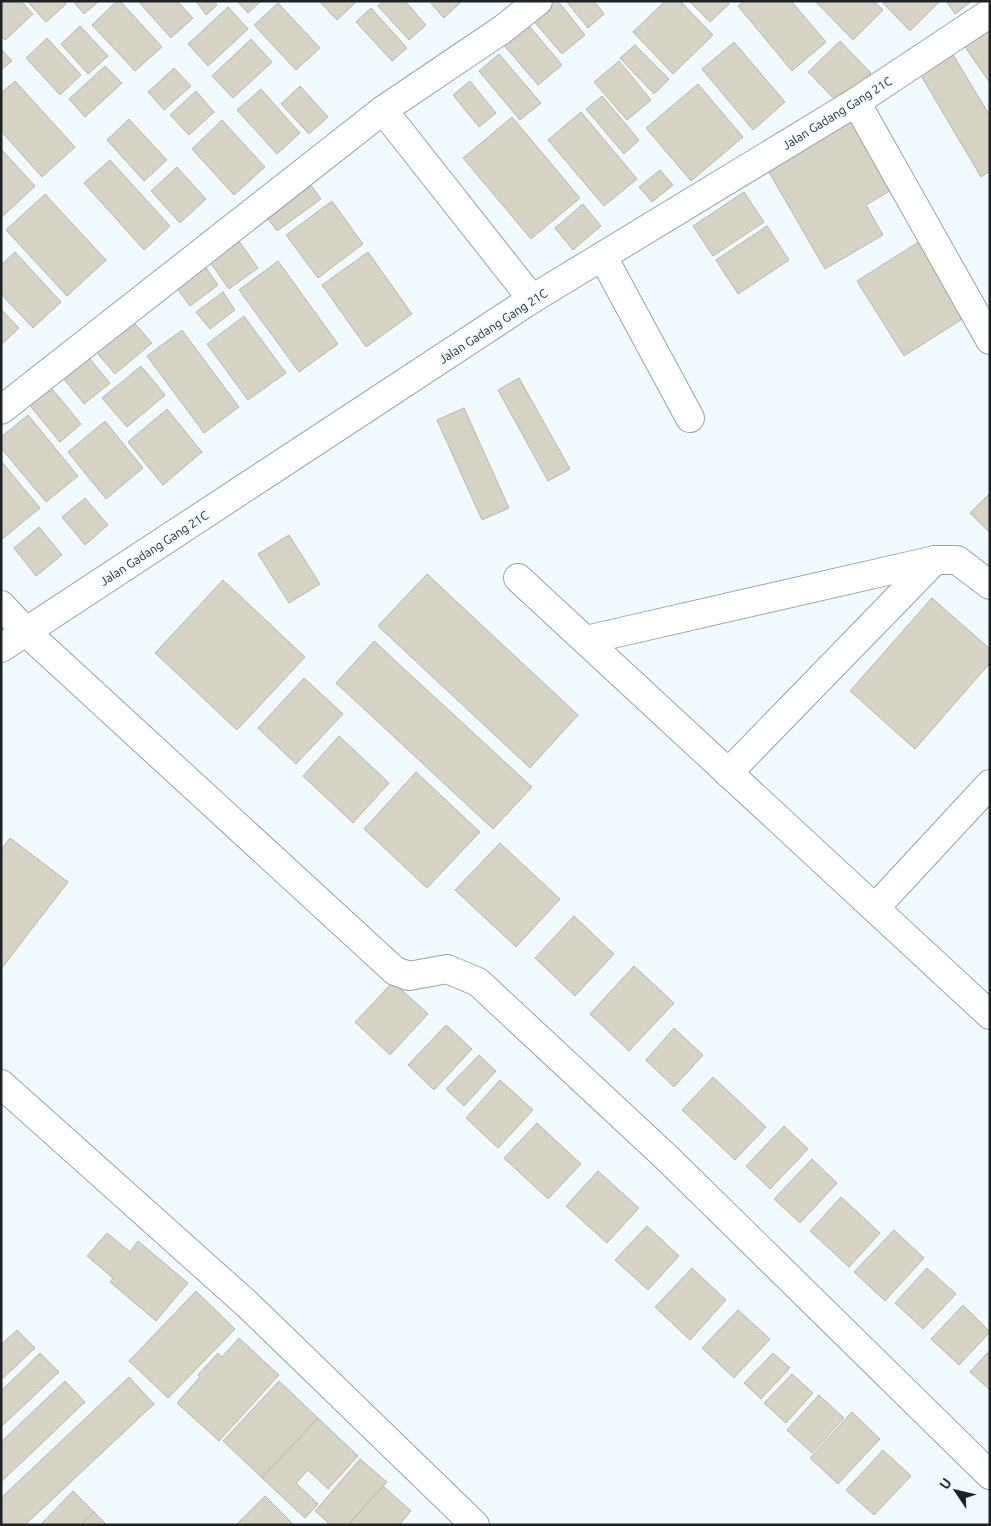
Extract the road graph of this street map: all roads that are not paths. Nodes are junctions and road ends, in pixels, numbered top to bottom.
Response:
1 (538, 1) edge
2 (990, 12) edge
3 (856, 102) junction
4 (383, 110) junction
5 (603, 257) junction
6 (532, 299) junction
7 (990, 340) edge
8 (1, 410) edge
9 (690, 418) dead end
10 (935, 560) junction
11 (518, 578) dead end
12 (990, 585) edge
13 (1, 605) edge
14 (26, 632) junction
15 (586, 640) junction
16 (1, 648) edge
17 (728, 773) junction
18 (990, 784) edge
19 (875, 908) junction
20 (990, 1015) edge
21 (1, 1084) edge
22 (990, 1475) edge
23 (475, 1525) edge

1 - 4 street
2 - 3 street, Jalan Gadang Gang 21C
3 - 5 street, Jalan Gadang Gang 21C
3 - 7 street
4 - 6 street
4 - 8 street
5 - 6 street, Jalan Gadang Gang 21C
5 - 9 street
6 - 14 street, Jalan Gadang Gang 21C
10 - 12 street
10 - 15 street
10 - 17 street
11 - 15 street
13 - 14 street
14 - 16 street, Jalan Gadang Gang 21C
14 - 22 street
15 - 17 street
17 - 19 street
18 - 19 street
19 - 20 street
21 - 23 street

